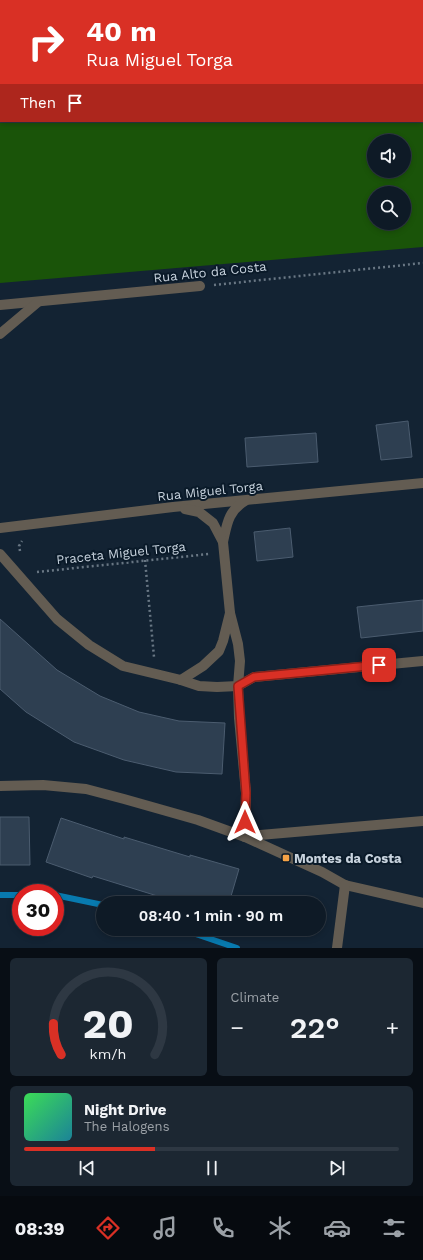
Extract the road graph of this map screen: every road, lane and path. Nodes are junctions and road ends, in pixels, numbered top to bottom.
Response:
1 (423, 263) edge
2 (200, 286) joint
3 (38, 302) junction
4 (0, 305) edge
5 (0, 334) edge
6 (423, 483) edge
7 (247, 500) junction
8 (173, 507) junction
9 (0, 528) edge
10 (24, 537) dead end
11 (223, 542) junction
12 (208, 549) dead end
13 (0, 554) edge
14 (209, 554) junction
15 (22, 555) dead end
16 (145, 560) junction
17 (210, 561) dead end
18 (40, 577) dead end
19 (230, 613) junction
20 (150, 659) dead end
21 (423, 661) edge
22 (182, 680) junction
23 (238, 686) junction
24 (0, 786) edge
25 (423, 821) edge
26 (245, 837) junction
27 (345, 885) junction
28 (423, 903) edge
29 (337, 948) edge

1 - 2 path, Rua Alto da Costa
2 - 3 street, Rua Alto da Costa
3 - 4 street, Rua Alto da Costa
3 - 5 street
6 - 7 street, Rua Miguel Torga
7 - 8 street, Rua Miguel Torga
7 - 11 street
8 - 9 street, Rua Miguel Torga
8 - 11 street
10 - 15 path
11 - 19 street
12 - 14 path
13 - 22 street
14 - 16 path, Praceta Miguel Torga
14 - 17 path
16 - 18 path, Praceta Miguel Torga
16 - 20 path
19 - 22 street
19 - 23 street
21 - 23 street
22 - 23 street
23 - 26 street
24 - 26 street
25 - 26 street
26 - 27 street
27 - 28 street
27 - 29 street

